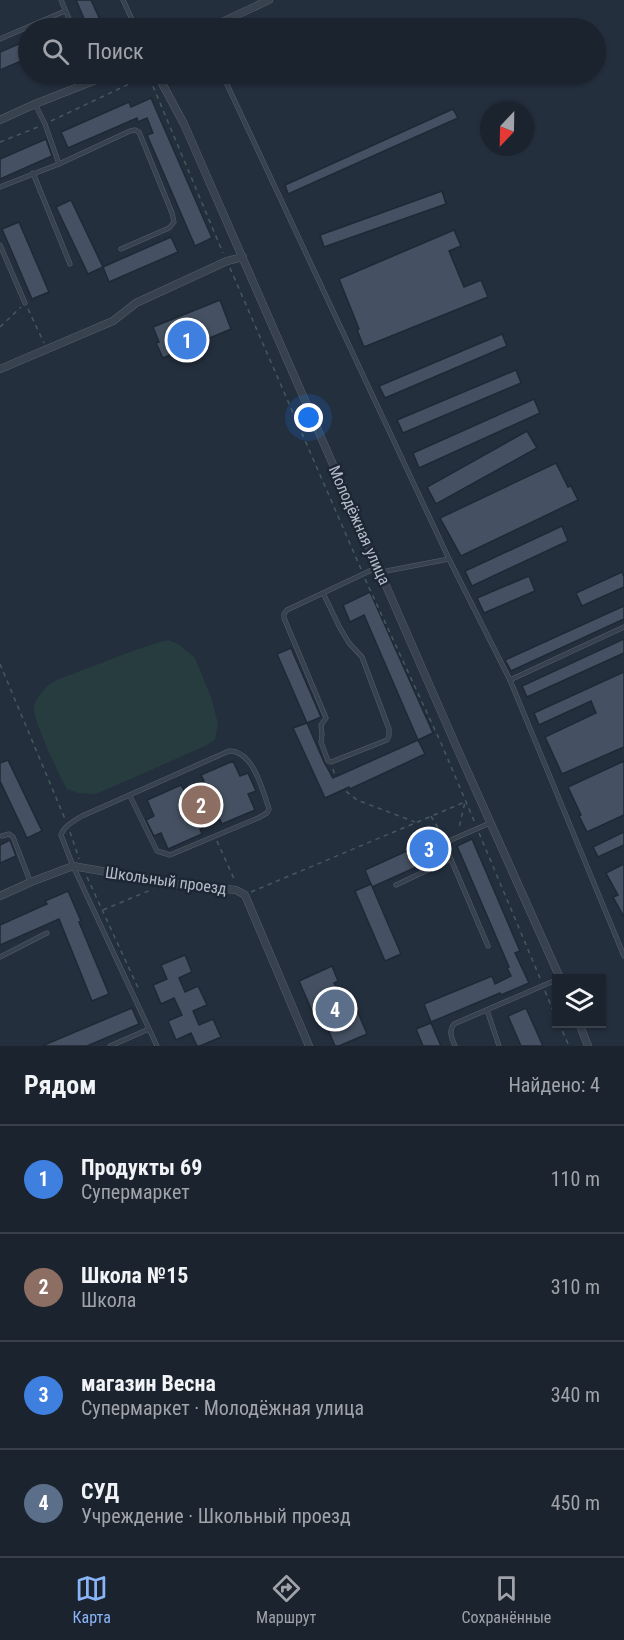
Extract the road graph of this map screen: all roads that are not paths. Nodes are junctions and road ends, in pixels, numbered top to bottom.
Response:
1 (61, 0) edge
2 (123, 0) edge
3 (269, 0) edge
4 (65, 11) junction
5 (49, 18) edge
6 (68, 18) edge
7 (131, 18) edge
8 (230, 18) edge
9 (18, 31) edge
10 (0, 39) edge
11 (79, 84) edge
12 (162, 84) edge
13 (227, 84) edge
14 (35, 104) junction
15 (0, 120) edge
16 (59, 164) junction
17 (33, 173) junction
18 (0, 187) edge
19 (0, 245) edge
20 (121, 249) dead end
21 (243, 257) junction
22 (70, 264) dead end
23 (25, 303) road end
24 (0, 369) edge
25 (449, 559) junction
26 (380, 570) junction
27 (323, 593) junction
28 (624, 627) edge
29 (510, 680) junction
30 (130, 796) junction
31 (490, 823) junction
32 (1, 835) edge
33 (451, 859) junction
34 (73, 866) junction
35 (31, 882) junction
36 (396, 885) dead end
37 (0, 896) edge
38 (47, 933) dead end
39 (488, 946) dead end
40 (624, 956) edge
41 (0, 957) edge
42 (556, 974) edge
43 (552, 982) edge
44 (486, 1010) junction
45 (581, 1028) edge
46 (149, 1029) junction
47 (121, 1044) edge
48 (110, 1046) edge
49 (158, 1046) edge
50 (309, 1046) edge
51 (455, 1046) edge
52 (499, 1046) edge
53 (588, 1046) edge

1 - 4 lane
2 - 7 lane
3 - 8 street
4 - 5 lane
4 - 6 lane
9 - 10 lane
11 - 14 street
12 - 21 street, Молодёжная улица
13 - 25 lane
14 - 15 street
14 - 16 lane
16 - 17 lane
16 - 20 lane
17 - 18 lane
17 - 22 lane
19 - 23 lane
21 - 24 street
21 - 26 street, Молодёжная улица
25 - 26 lane
25 - 29 lane
26 - 27 lane
26 - 31 street, Молодёжная улица
27 - 27 lane
28 - 29 lane
29 - 40 lane
30 - 30 lane
30 - 34 lane
31 - 33 lane
31 - 42 street, Молодёжная улица
32 - 35 lane
33 - 36 lane
33 - 39 lane
34 - 35 street, Школьный проезд
34 - 46 lane
34 - 50 street, Школьный проезд
35 - 37 street, Школьный проезд
38 - 41 lane
43 - 44 lane
44 - 51 lane
44 - 52 lane
45 - 53 street
46 - 47 lane
46 - 49 lane
47 - 48 lane

